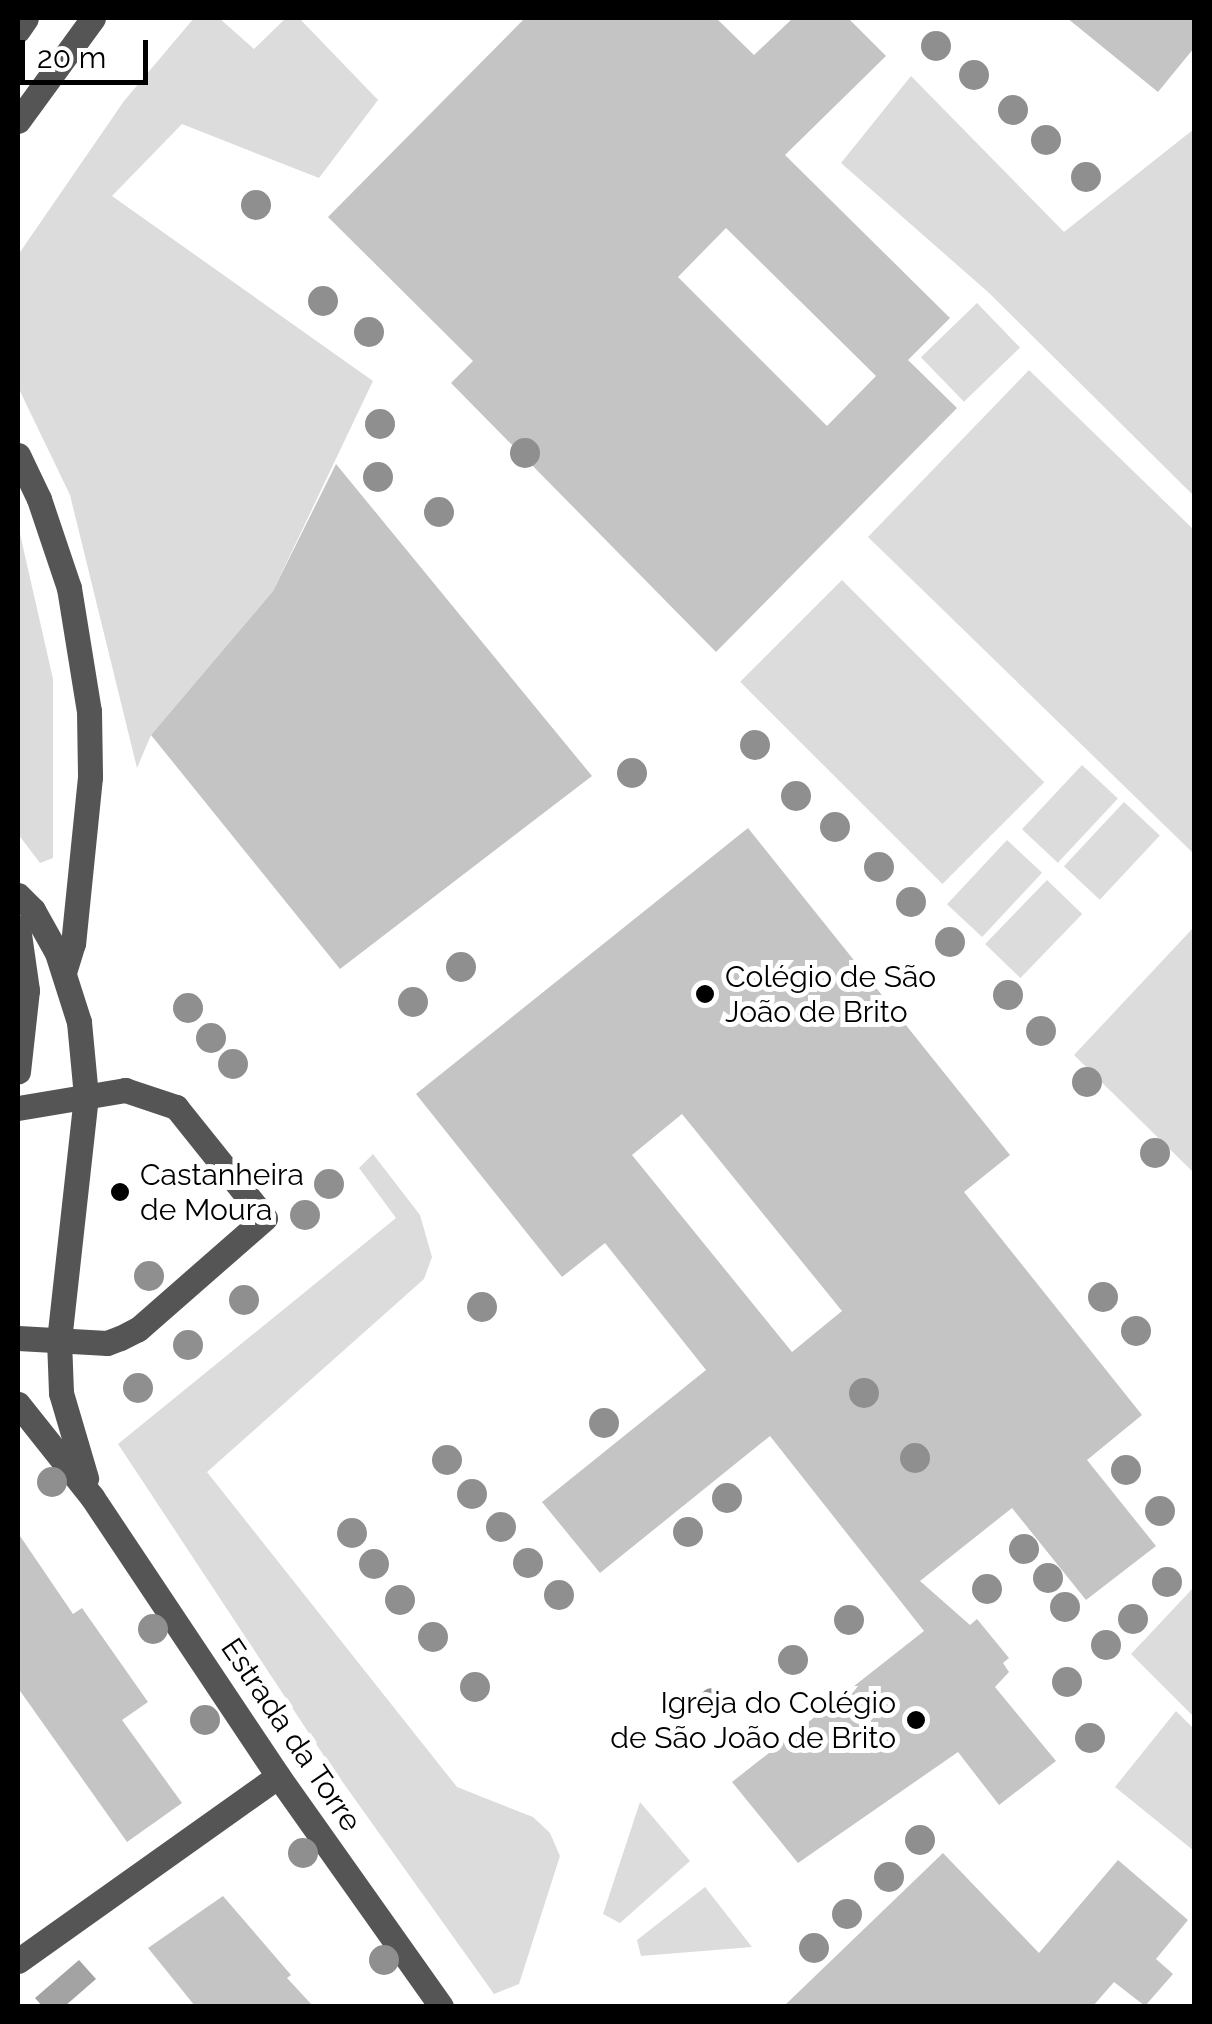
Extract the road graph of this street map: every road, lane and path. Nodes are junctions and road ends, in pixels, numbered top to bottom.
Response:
1 (26, 18) edge
2 (93, 18) edge
3 (18, 30) edge
4 (18, 121) edge
5 (18, 455) edge
6 (18, 895) edge
7 (18, 927) edge
8 (64, 972) junction
9 (18, 1072) edge
10 (86, 1096) junction
11 (18, 1108) edge
12 (18, 1338) edge
13 (59, 1340) junction
14 (18, 1404) edge
15 (92, 1497) junction
16 (278, 1776) junction
17 (18, 1961) edge
18 (440, 2006) edge

1 - 3 street
2 - 4 street
5 - 8 street
6 - 8 street, Estrada da Torre
7 - 9 street
8 - 10 street, Estrada da Torre
10 - 11 street
10 - 13 street, Estrada da Torre
10 - 13 street
12 - 13 street
13 - 15 street, Estrada da Torre
14 - 15 street, Estrada da Torre
15 - 16 street, Estrada da Torre
16 - 17 street
16 - 18 street, Estrada da Torre

